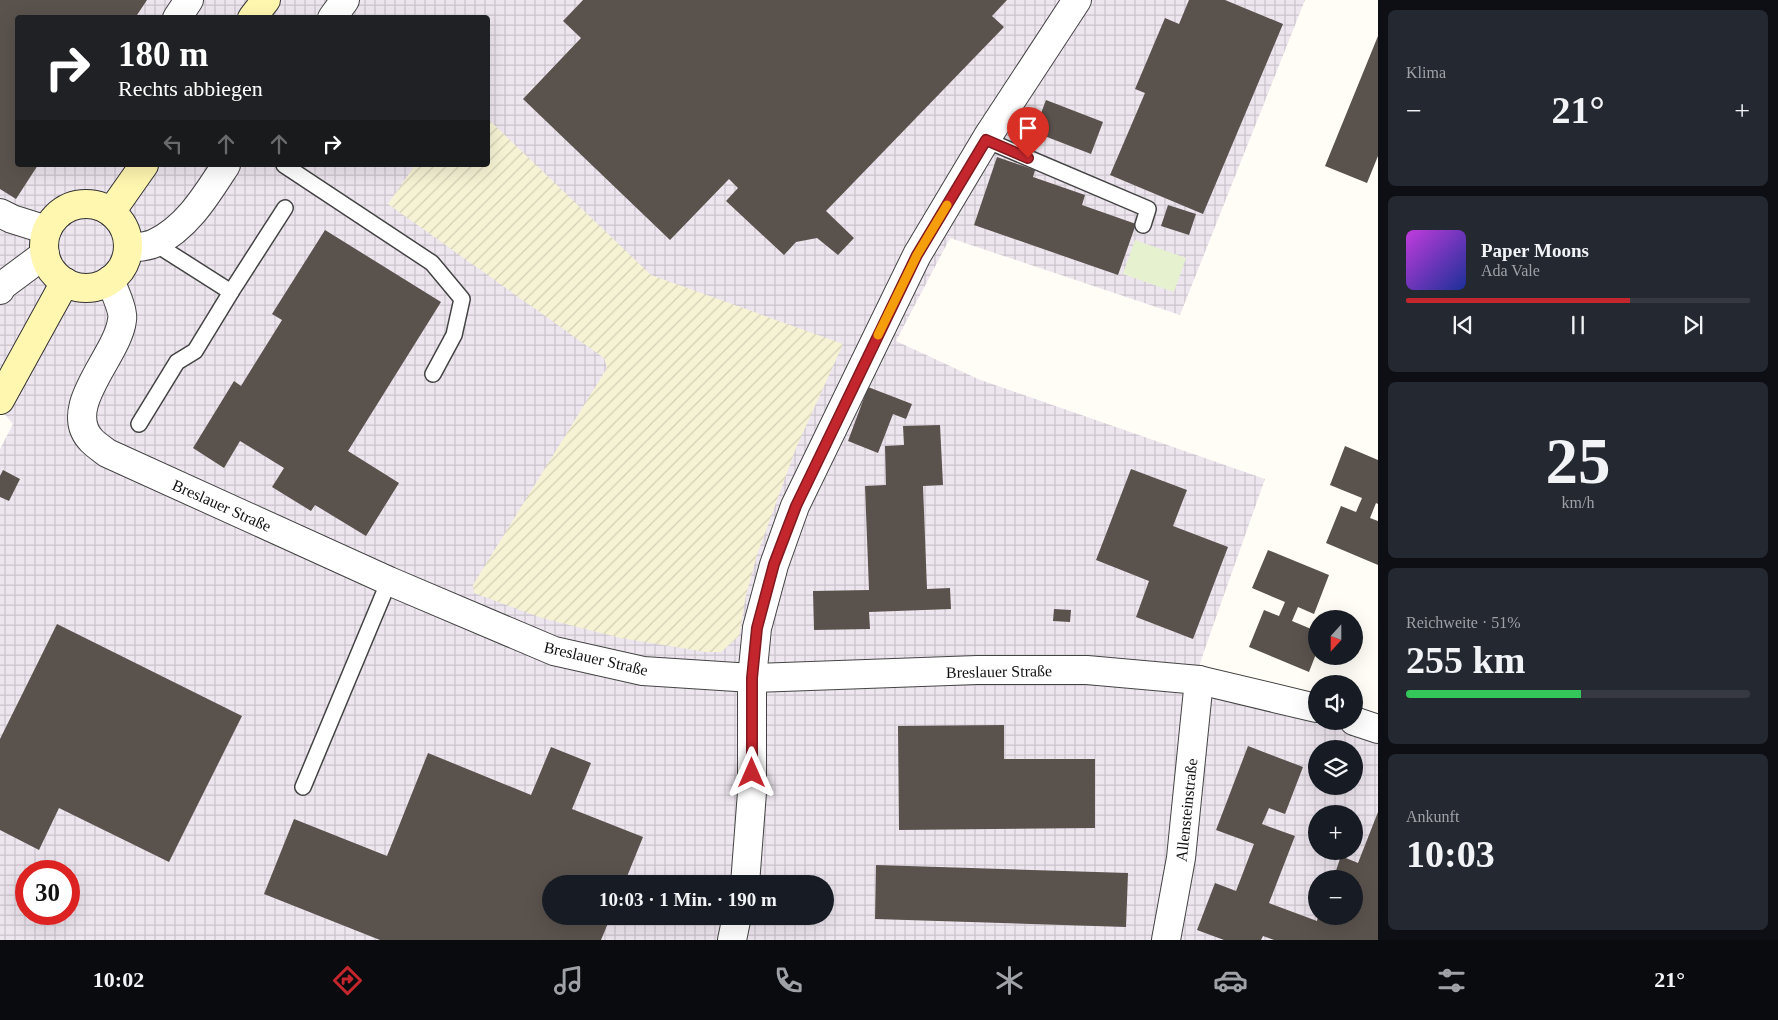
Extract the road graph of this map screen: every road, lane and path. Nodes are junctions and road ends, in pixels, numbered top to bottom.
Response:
1 (189, 0) edge
2 (266, 0) edge
3 (344, 0) edge
4 (1077, 0) edge
5 (179, 15) edge
6 (254, 15) edge
7 (334, 15) edge
8 (986, 140) junction
9 (143, 167) edge
10 (225, 167) edge
11 (287, 167) edge
12 (285, 208) dead end
13 (111, 212) junction
14 (0, 214) edge
15 (1143, 225) dead end
16 (46, 242) junction
17 (154, 244) junction
18 (128, 248) junction
19 (110, 280) junction
20 (65, 282) junction
21 (0, 290) edge
22 (232, 292) junction
23 (433, 374) dead end
24 (0, 400) edge
25 (139, 424) dead end
26 (390, 581) junction
27 (752, 678) junction
28 (1199, 680) junction
29 (1308, 706) edge
30 (1363, 724) edge
31 (1378, 729) edge
32 (302, 787) dead end
33 (746, 875) edge
34 (735, 925) edge
35 (732, 940) edge
36 (1166, 940) edge

1 - 5 street
2 - 6 main road
3 - 7 street
4 - 8 street
8 - 15 lane
8 - 27 street
9 - 13 main road
10 - 17 street
11 - 23 lane
12 - 22 lane
13 - 16 main road
13 - 18 main road
14 - 16 street
16 - 20 main road
16 - 21 street
17 - 18 street
17 - 22 lane
18 - 19 main road
19 - 20 main road
19 - 26 street, Breslauer Straße
20 - 24 main road
22 - 25 lane
26 - 27 street, Breslauer Straße
26 - 32 lane
27 - 28 street, Breslauer Straße
27 - 33 street
28 - 29 street, Breslauer Straße
28 - 36 street, Allensteinstraße
30 - 31 street
34 - 35 street

